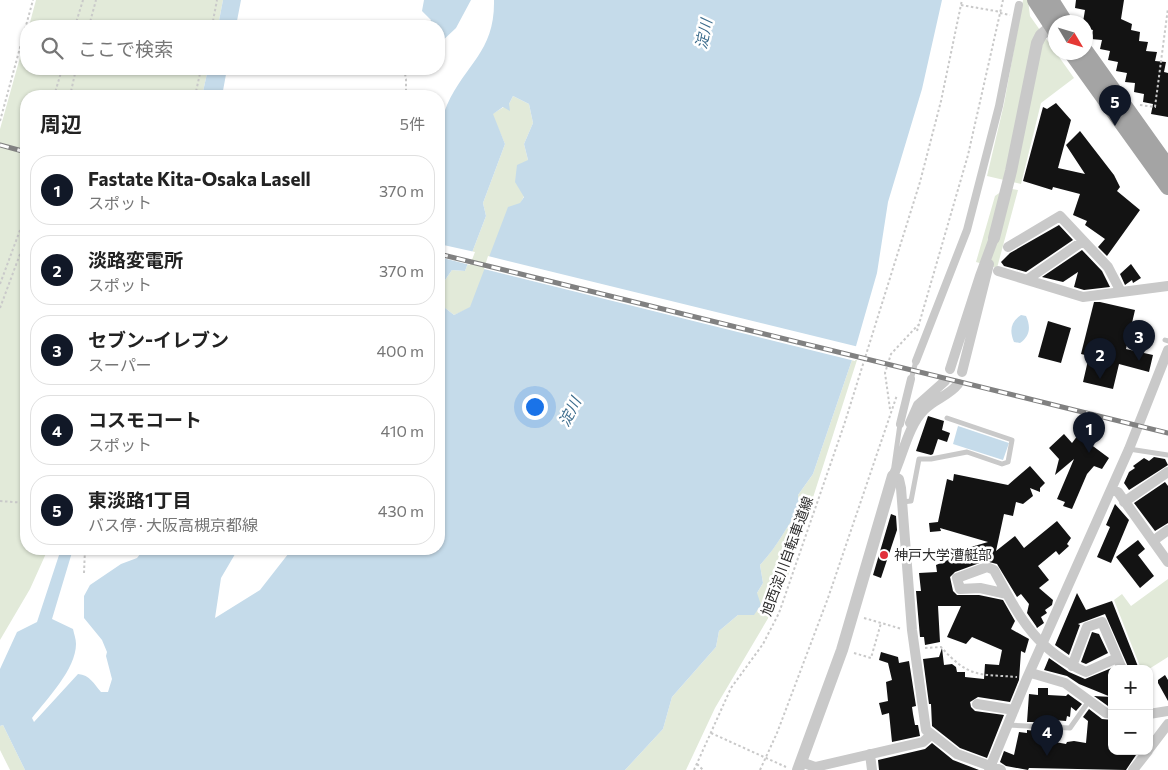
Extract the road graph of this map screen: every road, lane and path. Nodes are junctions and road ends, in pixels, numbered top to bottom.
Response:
1 (33, 0) edge
2 (83, 0) edge
3 (96, 0) edge
4 (217, 0) edge
5 (962, 0) edge
6 (1003, 0) edge
7 (1035, 0) edge
8 (1051, 0) edge
9 (1019, 2) edge
10 (961, 5) junction
11 (1168, 8) edge
12 (1001, 13) junction
13 (1053, 15) edge
14 (1057, 15) edge
15 (28, 20) edge
16 (77, 20) edge
17 (91, 20) edge
18 (213, 20) edge
19 (1048, 28) edge
20 (20, 48) edge
21 (1077, 60) edge
22 (1092, 60) edge
23 (60, 75) edge
24 (75, 75) edge
25 (200, 75) edge
26 (405, 75) edge
27 (56, 90) edge
28 (71, 90) edge
29 (196, 90) edge
30 (406, 90) edge
31 (1136, 104) dead end
32 (0, 121) edge
33 (1168, 167) edge
34 (1168, 187) edge
35 (20, 230) edge
36 (994, 238) junction
37 (1083, 241) junction
38 (1008, 247) dead end
39 (20, 254) edge
40 (998, 271) dead end
41 (1028, 279) junction
42 (0, 284) edge
43 (1168, 286) edge
44 (1121, 292) junction
45 (0, 308) edge
46 (1167, 344) edge
47 (916, 361) joint
48 (950, 370) dead end
49 (962, 372) dead end
50 (912, 377) joint
51 (945, 381) dead end
52 (958, 384) dead end
53 (947, 418) dead end
54 (900, 424) joint
55 (1129, 448) junction
56 (1168, 455) edge
57 (1168, 472) edge
58 (893, 476) junction
59 (1111, 490) junction
60 (0, 501) edge
61 (20, 502) edge
62 (902, 502) junction
63 (1124, 502) junction
64 (1168, 530) edge
65 (1153, 541) junction
66 (85, 555) edge
67 (1168, 562) edge
68 (84, 573) dead end
69 (1007, 594) junction
70 (853, 614) junction
71 (881, 623) junction
72 (912, 630) junction
73 (1042, 645) junction
74 (916, 649) junction
75 (842, 650) junction
76 (1117, 658) junction
77 (1120, 665) edge
78 (1072, 666) junction
79 (1029, 675) junction
80 (1088, 701) junction
81 (977, 704) dead end
82 (1014, 710) junction
83 (1168, 711) edge
84 (1108, 712) edge
85 (1153, 713) edge
86 (1168, 724) edge
87 (1008, 725) junction
88 (711, 733) junction
89 (930, 735) junction
90 (1153, 744) edge
91 (870, 754) junction
92 (1144, 755) edge
93 (766, 758) junction
94 (697, 764) junction
95 (796, 767) edge
96 (990, 768) edge
97 (694, 770) edge
98 (703, 770) edge
99 (760, 770) edge
100 (872, 770) edge
101 (1001, 770) edge
102 (1133, 770) edge

1 - 15 path
2 - 16 path
3 - 17 path
4 - 18 path
5 - 10 path, 旭西淀川自転車道線
6 - 12 path
7 - 13 main road
8 - 14 main road
9 - 47 street
10 - 12 path
10 - 88 path, 旭西淀川自転車道線
11 - 31 path
12 - 93 path
19 - 36 street
20 - 32 path
21 - 34 main road
22 - 33 main road
23 - 27 path
24 - 28 path
25 - 29 path
26 - 30 path
35 - 42 path
36 - 48 street
36 - 49 street
37 - 38 street
37 - 41 street
37 - 44 street
39 - 45 path
40 - 41 street
41 - 44 street
43 - 44 street
46 - 55 street
47 - 50 lane
50 - 54 street
51 - 58 street
52 - 58 street
53 - 62 lane
54 - 58 lane
55 - 56 lane
55 - 59 street
57 - 63 street
58 - 62 street
58 - 70 street
59 - 63 street
59 - 73 street
60 - 61 path
62 - 72 street
63 - 65 street
64 - 65 street
65 - 67 street
66 - 68 path
69 - 69 street
69 - 73 street
70 - 71 path
70 - 75 street
71 - 72 path
71 - 75 path
72 - 74 street
73 - 78 street
73 - 79 street
74 - 79 path
74 - 89 street
75 - 95 street
76 - 77 street
76 - 78 street
76 - 78 street
79 - 80 street
79 - 82 street
80 - 84 street
80 - 87 lane
81 - 82 street
82 - 87 street
83 - 85 street
86 - 90 street
87 - 96 street
88 - 93 path
88 - 94 path, 旭西淀川自転車道線
89 - 91 street
89 - 96 street
91 - 95 street
91 - 100 street
92 - 102 street
93 - 95 path
93 - 99 path
94 - 97 path, 旭西淀川自転車道線
94 - 98 path
96 - 101 street

